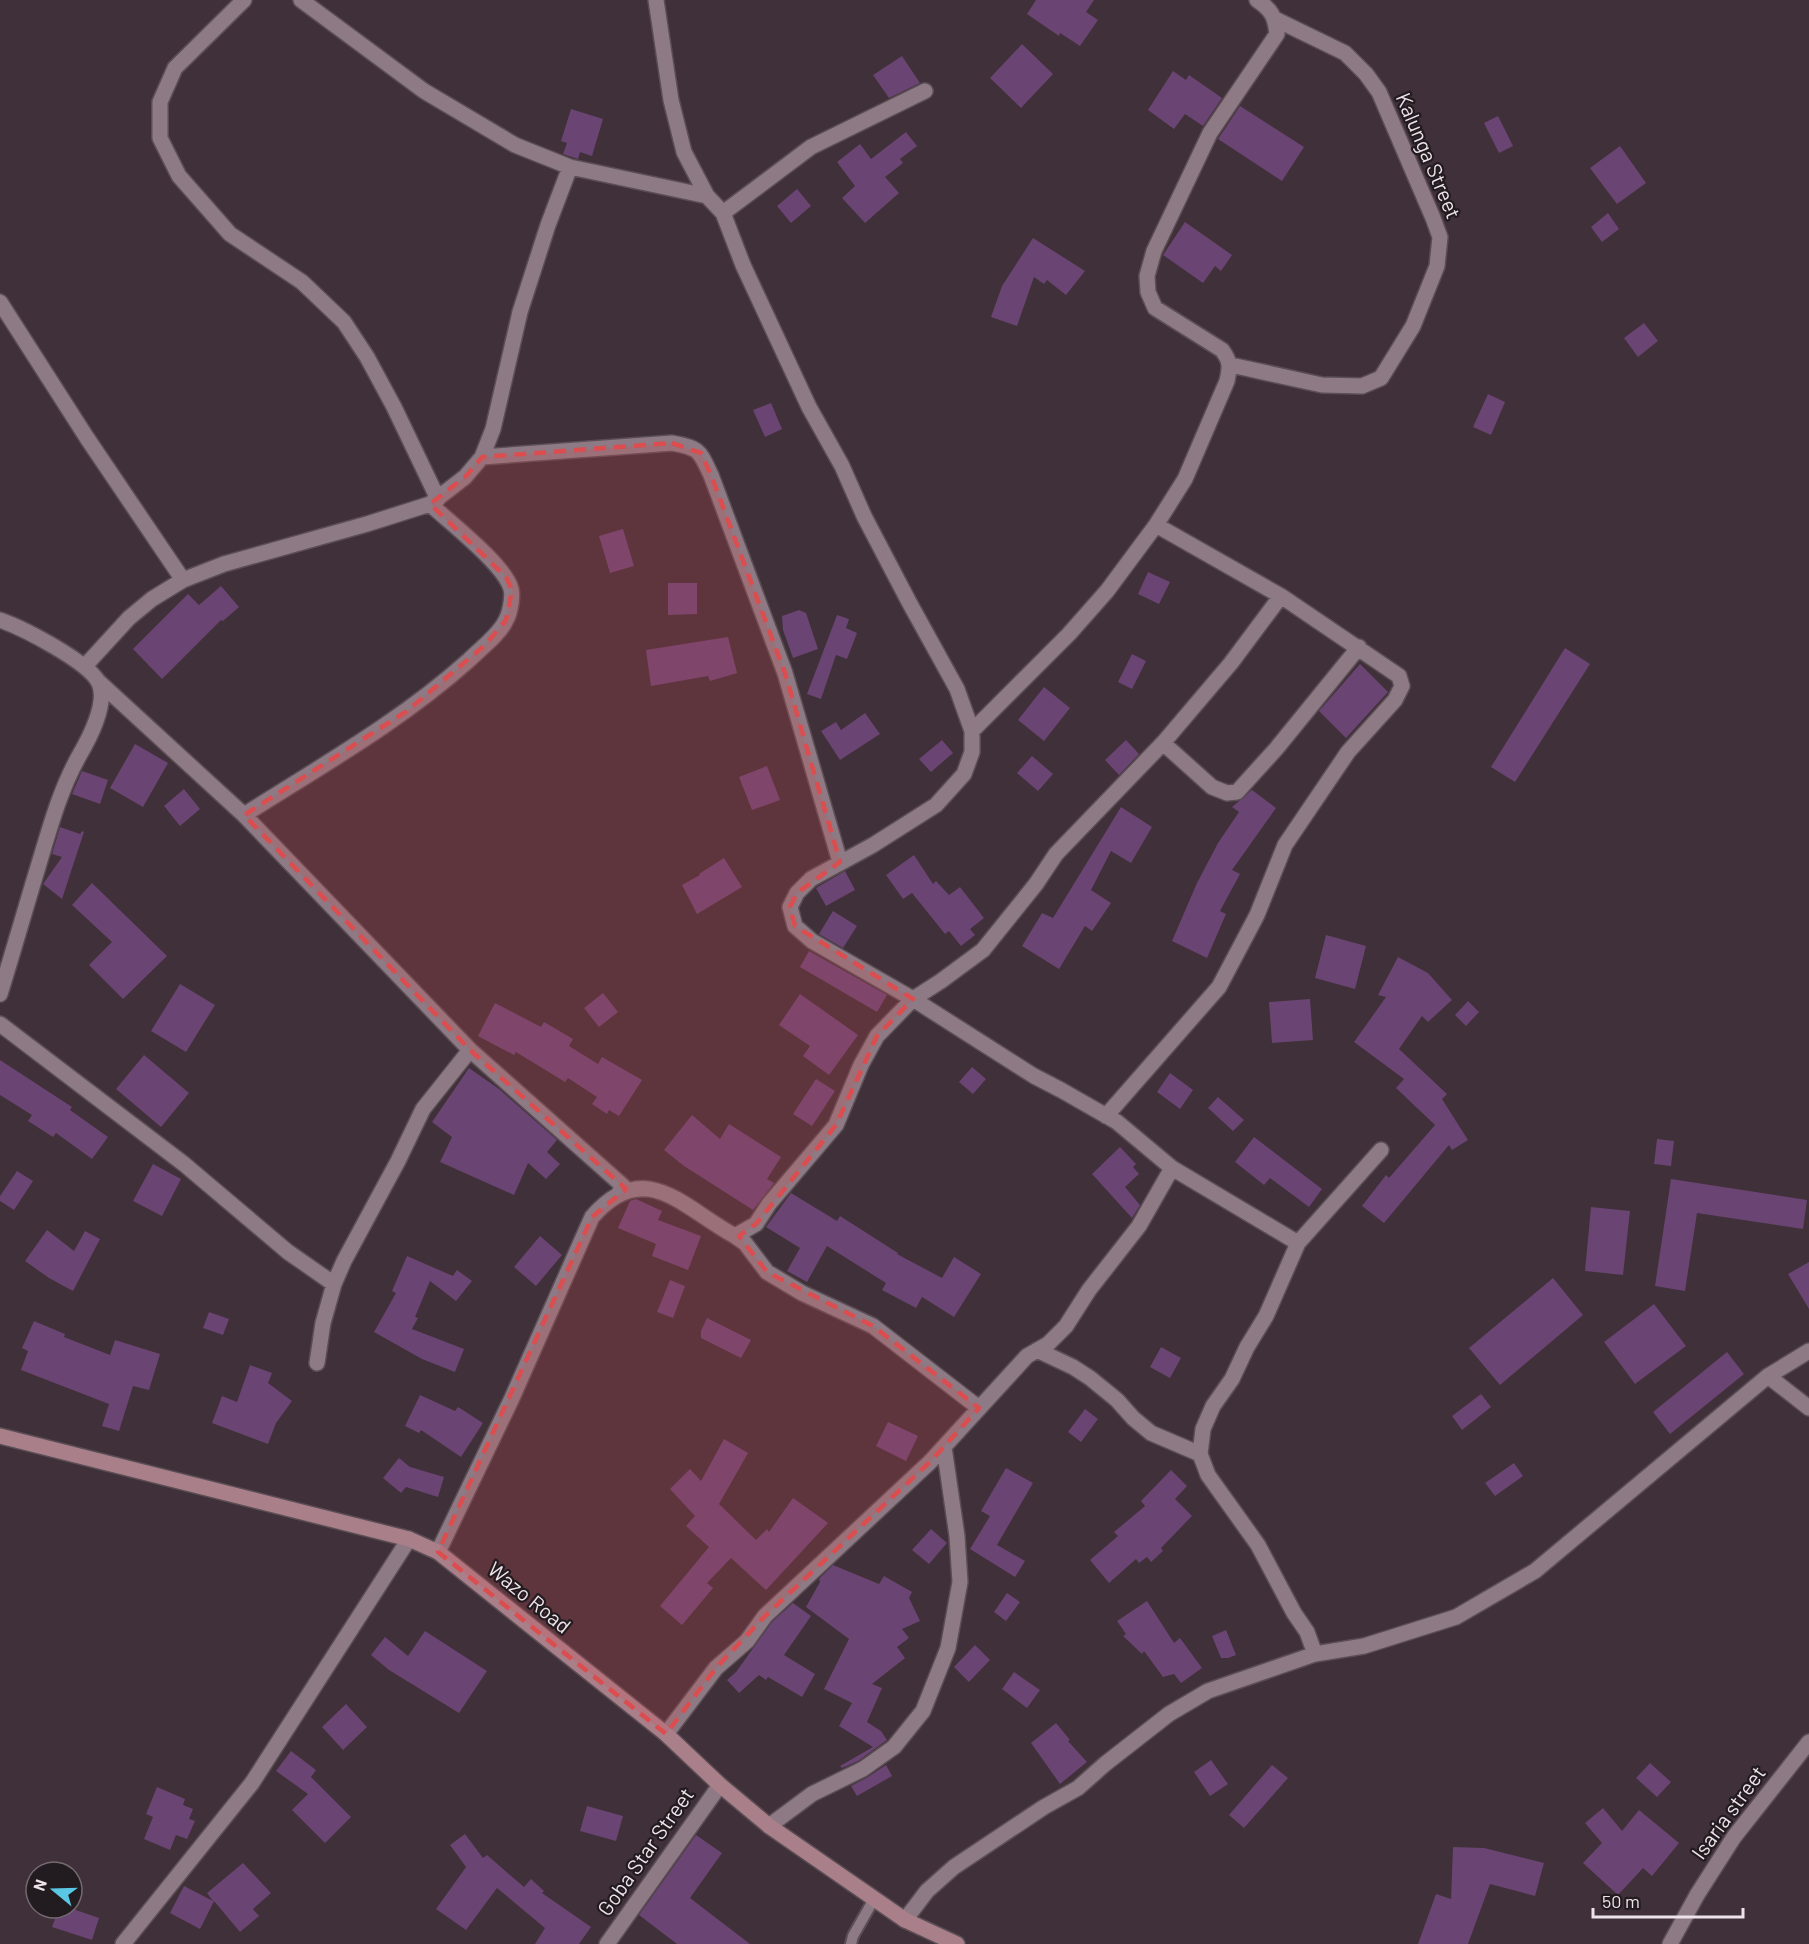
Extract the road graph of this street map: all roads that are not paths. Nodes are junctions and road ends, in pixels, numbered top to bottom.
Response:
1 (244, 0) edge
2 (656, 0) edge
3 (1257, 0) edge
4 (307, 2) edge
5 (1275, 19) junction
6 (925, 91) dead end
7 (570, 167) junction
8 (707, 196) junction
9 (723, 213) junction
10 (0, 302) edge
11 (1231, 365) junction
12 (482, 457) junction
13 (434, 502) junction
14 (1156, 525) junction
15 (183, 580) junction
16 (1281, 596) junction
17 (0, 621) edge
18 (1359, 647) junction
19 (85, 666) junction
20 (99, 682) junction
21 (972, 731) junction
22 (1163, 743) junction
23 (244, 815) junction
24 (840, 862) junction
25 (0, 994) edge
26 (913, 999) junction
27 (0, 1024) edge
28 (470, 1050) junction
29 (1107, 1116) junction
30 (1381, 1150) dead end
31 (1172, 1168) junction
32 (619, 1193) junction
33 (735, 1236) junction
34 (1298, 1243) junction
35 (334, 1284) junction
36 (1037, 1350) junction
37 (1809, 1351) edge
38 (318, 1364) dead end
39 (1768, 1376) junction
40 (979, 1408) junction
41 (1809, 1408) edge
42 (0, 1436) edge
43 (944, 1447) junction
44 (1200, 1454) junction
45 (409, 1539) junction
46 (438, 1552) junction
47 (1316, 1654) junction
48 (666, 1734) junction
49 (1809, 1742) edge
50 (720, 1785) junction
51 (768, 1826) junction
52 (874, 1899) junction
53 (905, 1920) junction
54 (123, 1944) edge
55 (607, 1944) edge
56 (851, 1944) edge
57 (957, 1944) edge
58 (1670, 1944) edge

1 - 13 street
2 - 8 street
3 - 5 street
4 - 7 street
5 - 11 street
5 - 11 street, Kalunga Street
6 - 9 street
7 - 8 street
7 - 12 street
8 - 9 street
9 - 21 street
10 - 15 street
11 - 14 street
12 - 13 street
12 - 24 street
13 - 15 street
13 - 23 street
14 - 16 street
14 - 21 street
15 - 19 street
16 - 18 street
16 - 22 street
17 - 19 street
18 - 22 street
18 - 29 street
19 - 20 street
20 - 23 street
20 - 25 street
21 - 24 street
22 - 26 street
23 - 28 street
24 - 26 street
26 - 29 street
26 - 33 street
27 - 35 street
28 - 32 street
28 - 35 street
29 - 31 street
30 - 34 street
31 - 34 street
31 - 36 street
32 - 33 street
32 - 46 street
33 - 40 street
34 - 44 street
35 - 38 street
36 - 40 street
36 - 44 street
37 - 39 street
39 - 41 street
39 - 47 street
40 - 43 street
42 - 45 main road, Wazo Road
43 - 48 street
43 - 51 street
44 - 47 street
45 - 46 main road, Wazo Road
45 - 54 street
46 - 48 main road, Wazo Road
47 - 53 street
48 - 50 main road, Wazo Road
49 - 58 street, Isaria street
50 - 51 main road, Wazo Road
50 - 55 street, Goba Star Street
51 - 52 main road, Wazo Road
52 - 53 main road, Wazo Road
52 - 56 lane
53 - 57 main road, Wazo Road

